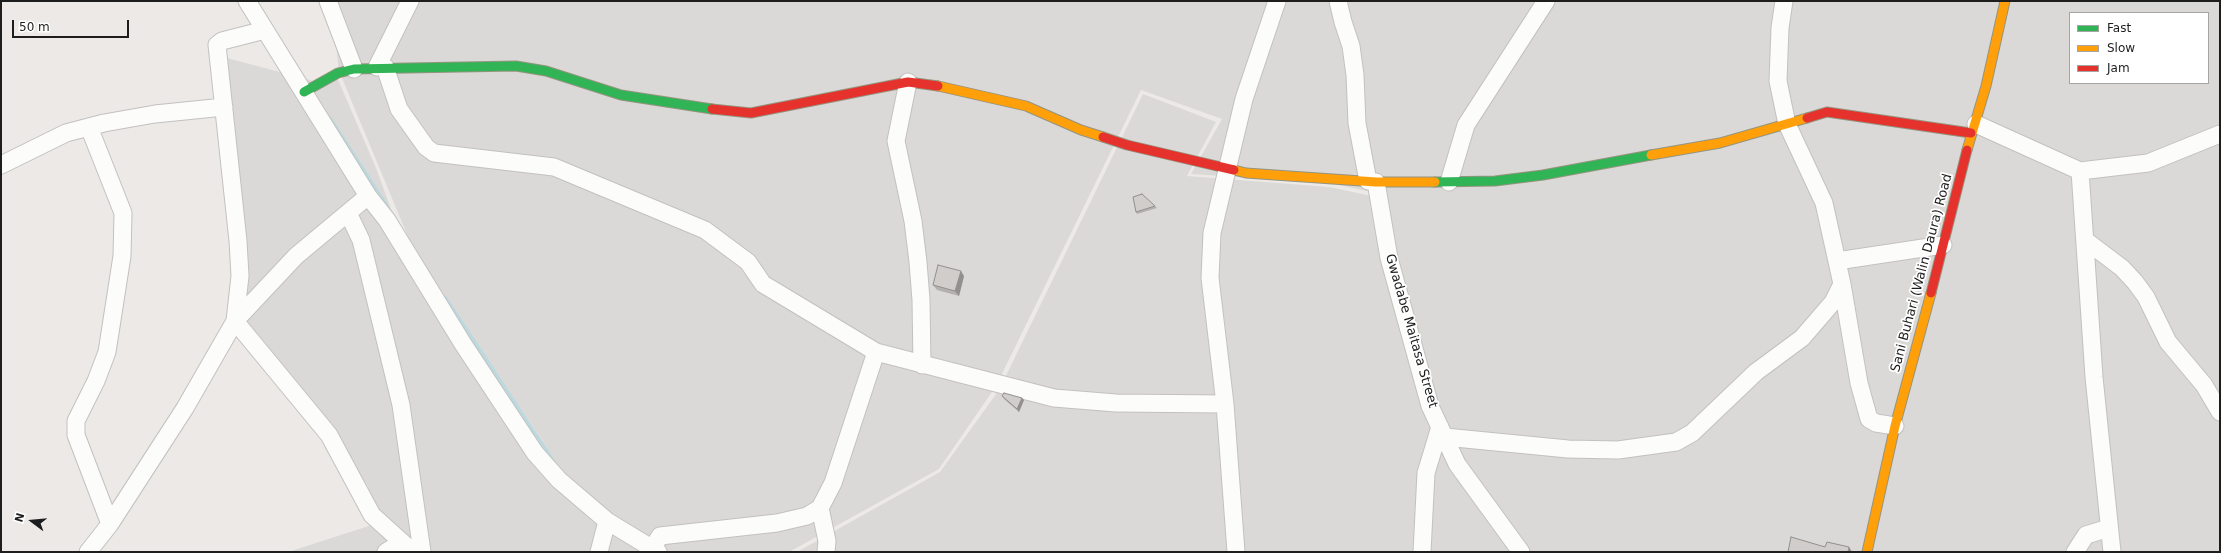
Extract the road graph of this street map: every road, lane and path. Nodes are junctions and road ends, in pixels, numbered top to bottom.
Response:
1 (247, 1) edge
2 (328, 1) edge
3 (410, 1) edge
4 (1277, 1) edge
5 (1338, 1) edge
6 (1546, 1) edge
7 (1784, 1) edge
8 (2005, 1) edge
9 (265, 30) junction
10 (381, 67) junction
11 (346, 71) junction
12 (908, 82) junction
13 (304, 92) junction
14 (224, 107) junction
15 (1787, 124) junction
16 (89, 127) junction
17 (1973, 128) junction
18 (2220, 134) edge
19 (1, 165) edge
20 (1226, 169) junction
21 (2080, 172) junction
22 (1372, 182) junction
23 (1449, 182) junction
24 (368, 196) junction
25 (348, 212) junction
26 (2085, 240) junction
27 (1943, 245) junction
28 (1837, 261) junction
29 (1842, 284) junction
30 (235, 321) junction
31 (876, 352) junction
32 (922, 365) junction
33 (1225, 404) junction
34 (2220, 412) edge
35 (1895, 426) junction
36 (1442, 432) junction
37 (820, 508) junction
38 (607, 521) junction
39 (110, 524) junction
40 (2109, 528) junction
41 (656, 545) edge
42 (407, 547) edge
43 (88, 552) edge
44 (386, 552) edge
45 (422, 552) edge
46 (599, 552) edge
47 (826, 552) edge
48 (1236, 552) edge
49 (1422, 552) edge
50 (1521, 552) edge
51 (1867, 552) edge
52 (2075, 552) edge
53 (2112, 552) edge

1 - 9 street
2 - 11 street
3 - 10 street
4 - 20 street
5 - 22 street, Gwadabe Maitasa Street
6 - 23 street
7 - 15 street
8 - 17 street, Sani Buhari (Walin Daura) Road
9 - 13 street
9 - 14 street
10 - 11 street
10 - 12 street
10 - 31 street
11 - 13 street
12 - 20 street
12 - 32 street
13 - 24 street
14 - 16 street
14 - 30 street
15 - 17 street
15 - 23 street
15 - 28 street
16 - 19 street
16 - 39 street
17 - 21 street
17 - 27 street, Sani Buhari (Walin Daura) Road
18 - 21 street
20 - 22 street
20 - 33 street
21 - 26 street
22 - 23 street
22 - 36 street, Gwadabe Maitasa Street
24 - 25 street
24 - 38 street
25 - 30 street
25 - 45 street
26 - 34 street
26 - 40 street
27 - 28 street
27 - 35 street, Sani Buhari (Walin Daura) Road
28 - 29 street
29 - 35 street
29 - 36 street
30 - 39 street
30 - 42 street
31 - 32 street
31 - 37 street
32 - 33 street
33 - 48 street
35 - 51 street, Sani Buhari (Walin Daura) Road
36 - 49 street
36 - 50 street, Gwadabe Maitasa Street
37 - 41 street
37 - 47 street
38 - 41 street
38 - 46 street
39 - 43 street
40 - 52 street
40 - 53 street
42 - 44 street

